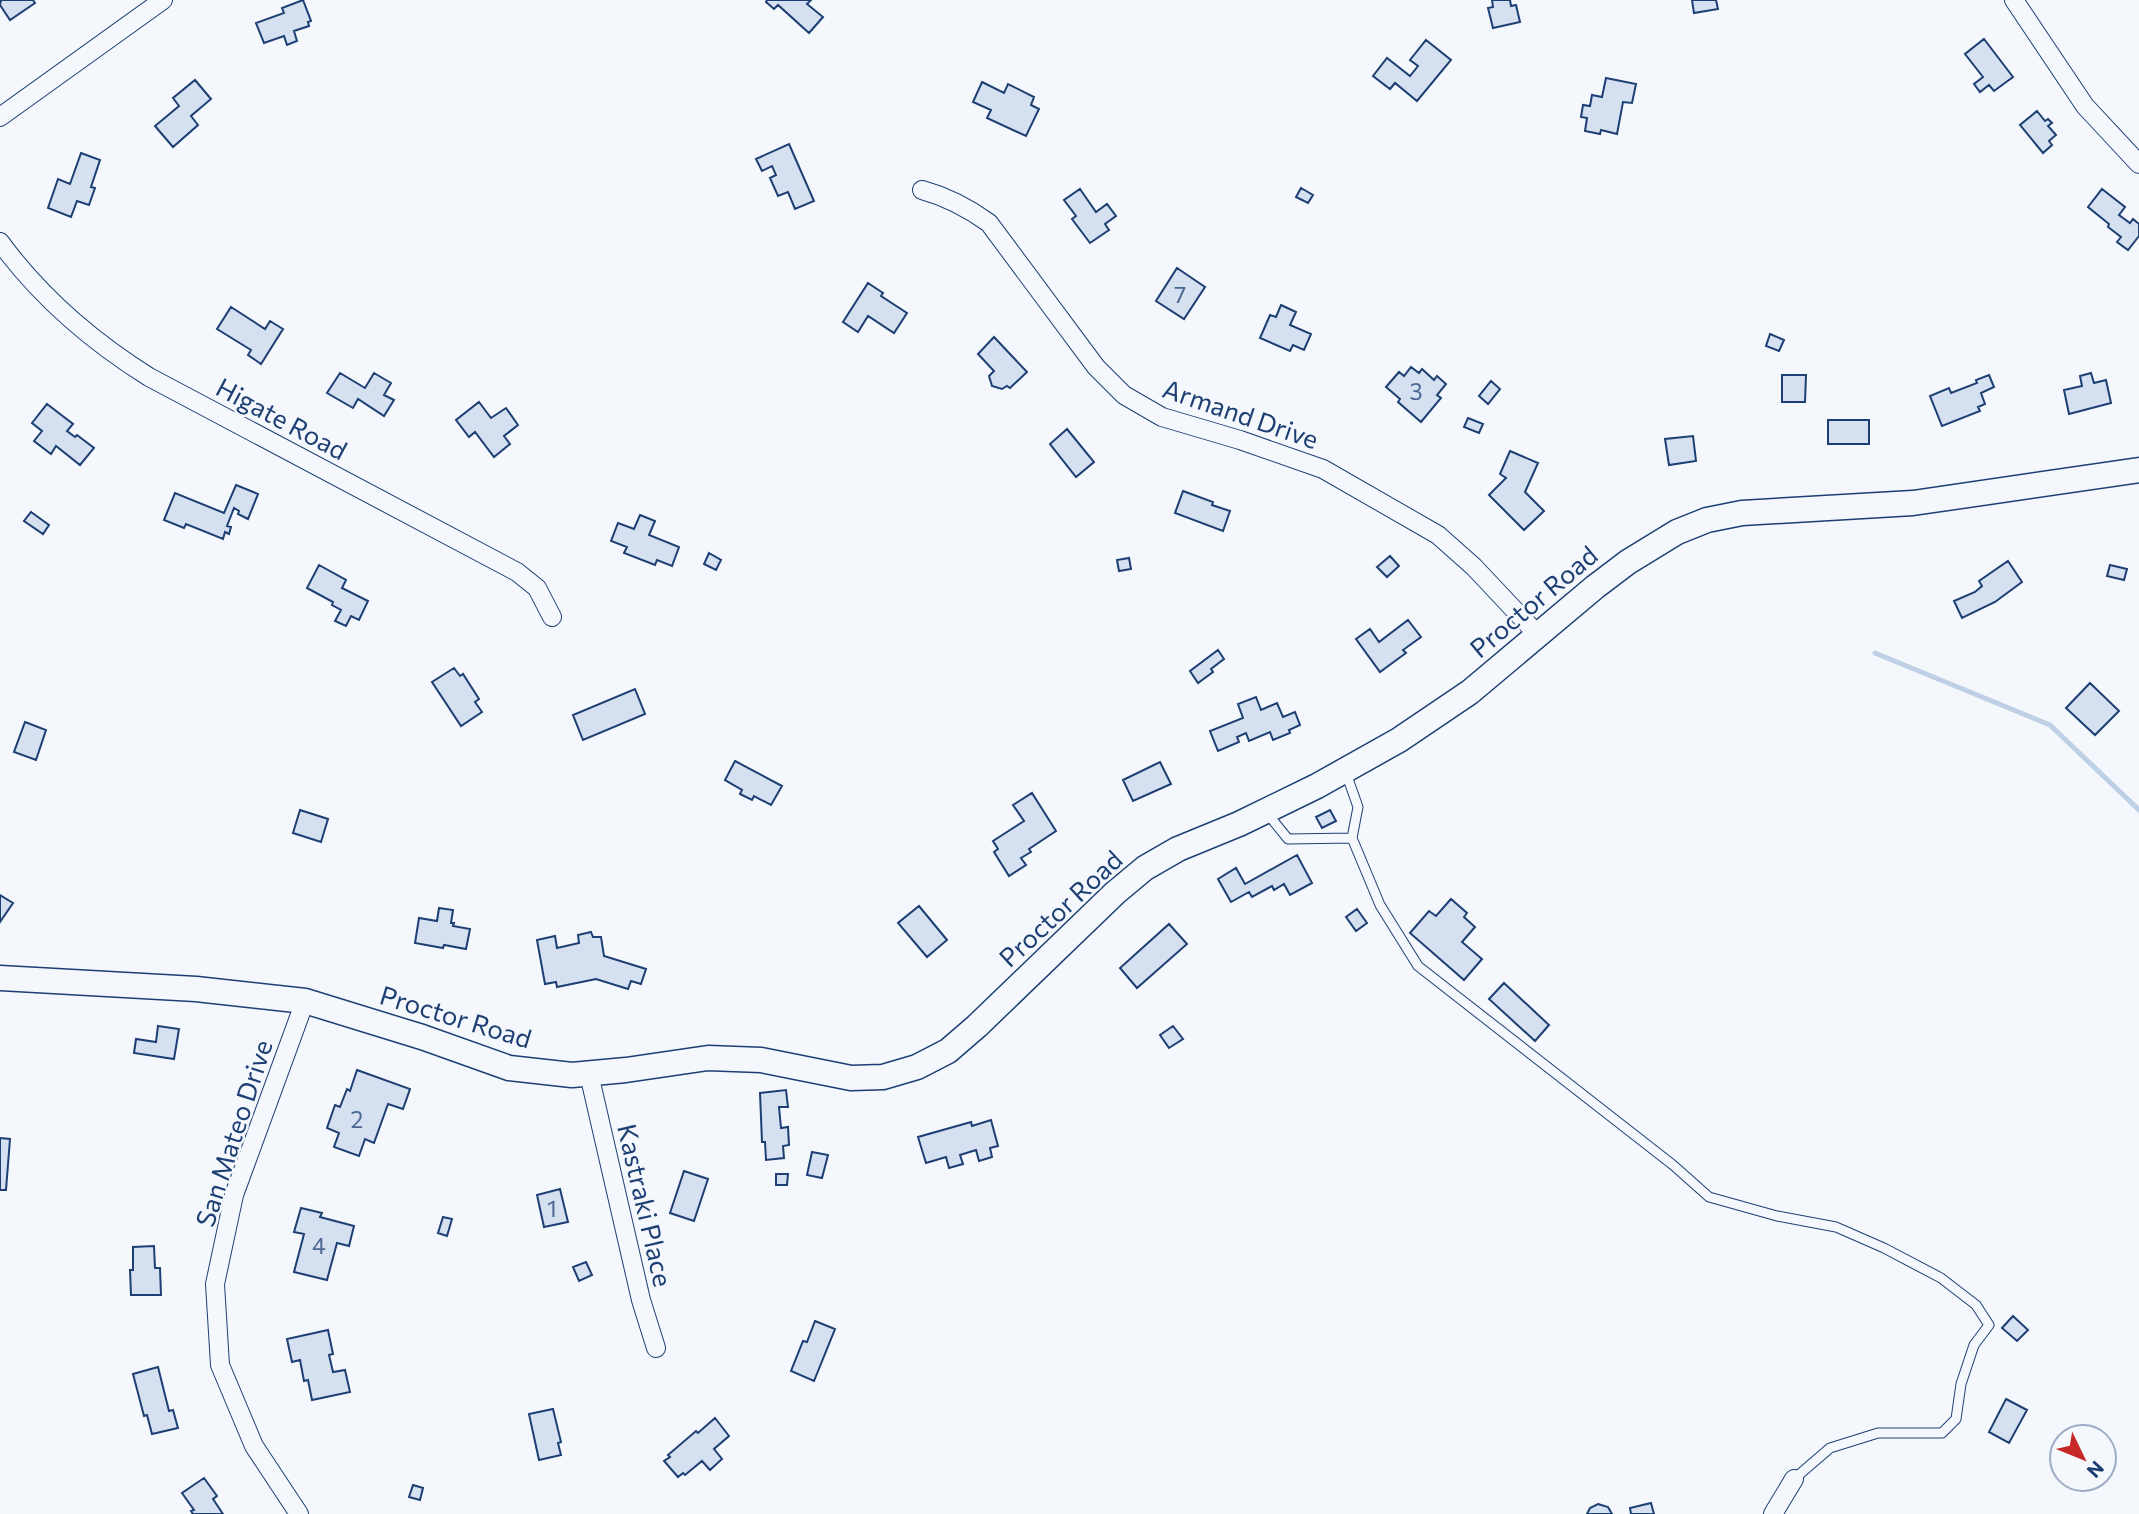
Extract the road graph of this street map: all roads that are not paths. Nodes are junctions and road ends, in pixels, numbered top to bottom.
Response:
1 (163, 0) edge
2 (2014, 0) edge
3 (0, 117) edge
4 (2139, 164) edge
5 (922, 190) dead end
6 (0, 242) edge
7 (2139, 470) edge
8 (552, 617) dead end
9 (1538, 635) junction
10 (1345, 771) junction
11 (1266, 811) junction
12 (1352, 838) junction
13 (0, 978) edge
14 (305, 1000) junction
15 (589, 1074) junction
16 (656, 1348) dead end
17 (1794, 1479) joint
18 (299, 1514) edge
19 (1773, 1514) edge

1 - 3 street
2 - 4 street
5 - 9 street, Armand Drive
6 - 8 street, Higate Road
7 - 9 main road, Proctor Road
9 - 10 main road, Proctor Road
10 - 11 main road, Proctor Road
10 - 12 lane
11 - 12 lane
11 - 15 main road, Proctor Road
12 - 17 lane
13 - 14 main road, Proctor Road
14 - 15 main road, Proctor Road
14 - 18 street, San Mateo Drive
15 - 16 street, Kastraki Place
17 - 19 street

